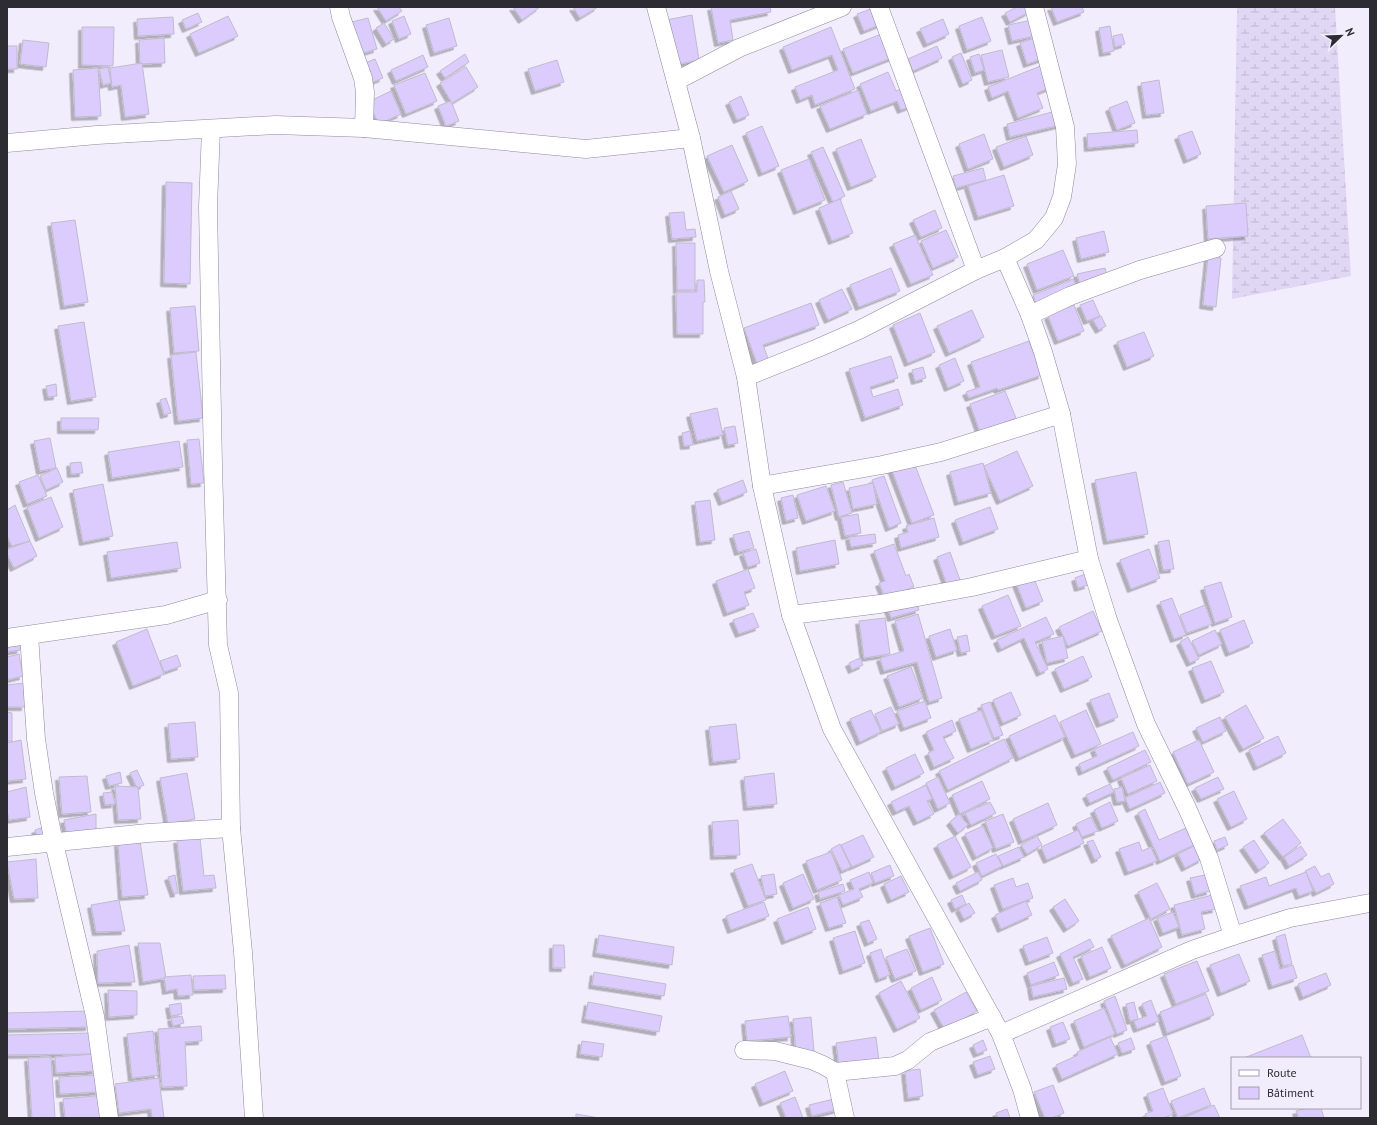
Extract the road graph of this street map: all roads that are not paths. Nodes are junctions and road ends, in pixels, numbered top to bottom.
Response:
1 (339, 7) edge
2 (656, 7) edge
3 (842, 7) edge
4 (879, 7) edge
5 (1034, 7) edge
6 (676, 81) junction
7 (364, 128) junction
8 (211, 129) junction
9 (691, 138) junction
10 (7, 143) edge
11 (1216, 248) dead end
12 (1005, 258) junction
13 (976, 270) junction
14 (1030, 315) junction
15 (746, 377) junction
16 (1061, 414) junction
17 (762, 486) junction
18 (1089, 559) junction
19 (218, 600) junction
20 (791, 615) junction
21 (29, 635) junction
22 (7, 638) edge
23 (231, 828) junction
24 (54, 843) junction
25 (7, 847) edge
26 (1370, 903) edge
27 (1233, 936) junction
28 (992, 1017) junction
29 (1002, 1034) junction
30 (744, 1050) dead end
31 (835, 1072) junction
32 (109, 1118) edge
33 (254, 1118) edge
34 (845, 1118) edge
35 (1030, 1118) edge

1 - 7 street
2 - 6 street
3 - 6 street
4 - 13 street
5 - 12 street
6 - 9 street
7 - 8 street
7 - 9 street
8 - 10 street
8 - 19 street
9 - 15 street
11 - 14 street
12 - 13 street
12 - 14 street
13 - 15 street
14 - 16 street
15 - 17 street
16 - 17 street
16 - 18 street
17 - 20 street
18 - 20 street
18 - 27 street
19 - 21 street
19 - 23 street
20 - 28 street
21 - 22 street
21 - 24 street
23 - 24 street
23 - 33 street
24 - 25 street
24 - 32 street
26 - 27 street
27 - 29 street
28 - 29 street
28 - 31 street
29 - 35 street
30 - 31 street
31 - 34 street

